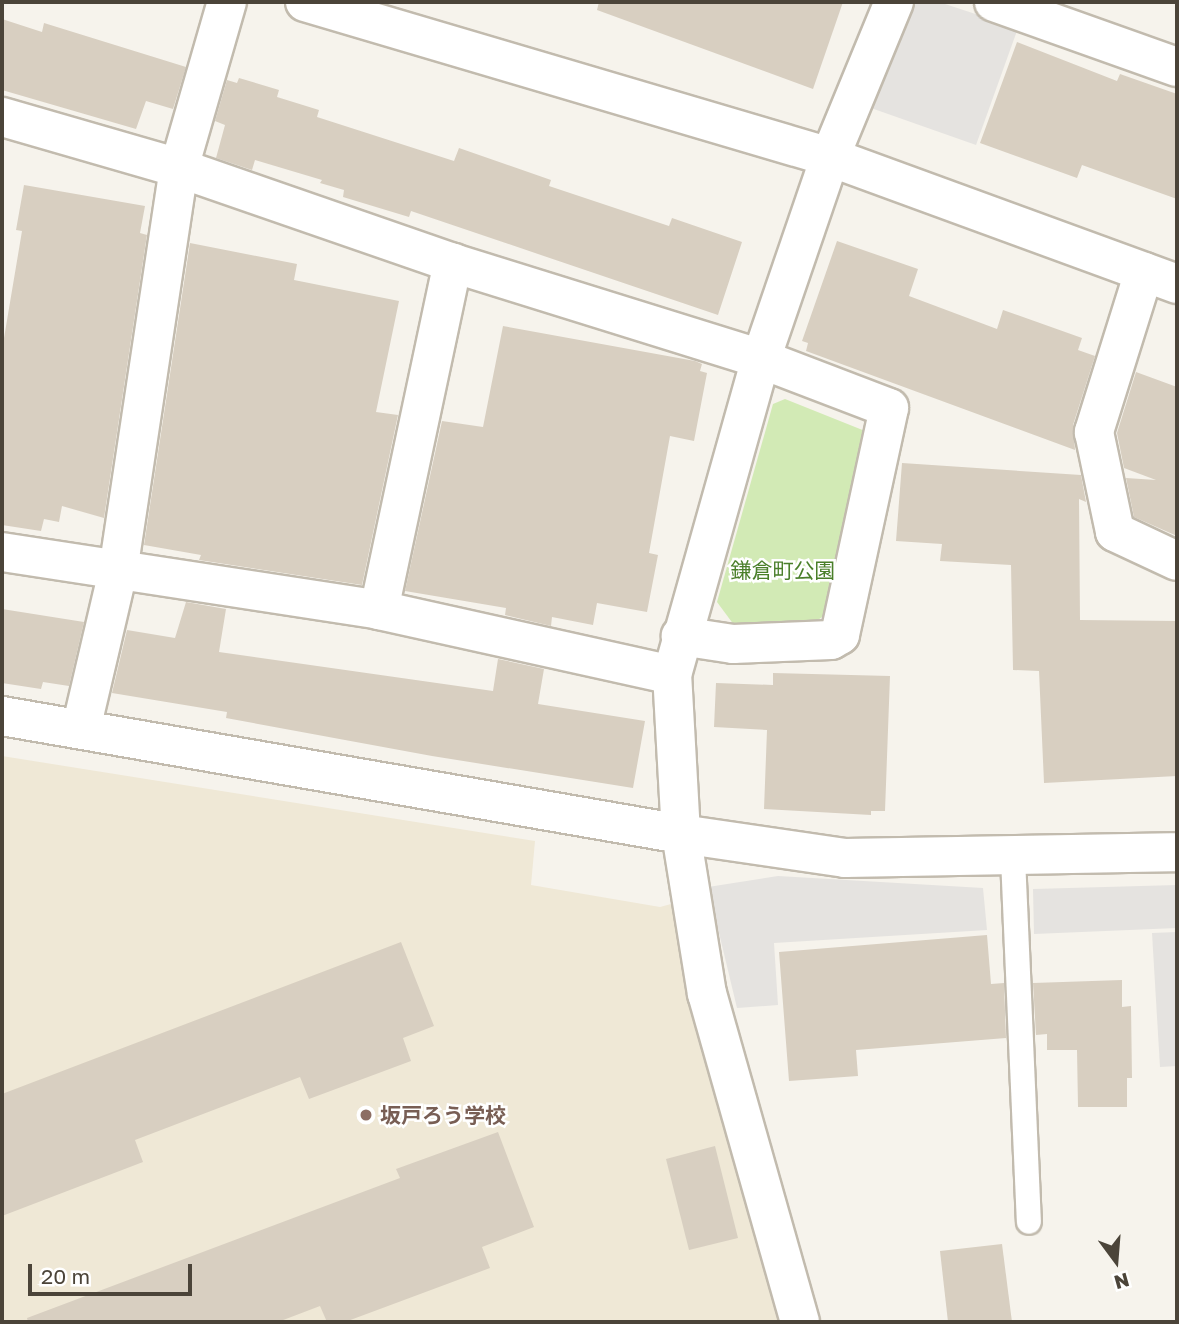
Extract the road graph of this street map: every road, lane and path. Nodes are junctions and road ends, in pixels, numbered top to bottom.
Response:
1 (227, 2) edge
2 (306, 2) edge
3 (894, 2) edge
4 (994, 2) edge
5 (1177, 67) edge
6 (2, 117) edge
7 (830, 158) junction
8 (179, 168) junction
9 (453, 263) junction
10 (1161, 278) edge
11 (761, 359) junction
12 (2, 552) edge
13 (1177, 561) edge
14 (118, 571) junction
15 (379, 610) junction
16 (681, 636) junction
17 (672, 675) junction
18 (2, 716) edge
19 (81, 729) junction
20 (681, 834) junction
21 (1177, 852) edge
22 (1013, 858) junction
23 (1029, 1222) dead end
24 (800, 1322) edge

1 - 8 street
2 - 7 street
3 - 7 street
4 - 5 street
6 - 8 street
7 - 10 street
7 - 11 street
8 - 9 street
8 - 14 street
9 - 11 street
9 - 15 street
10 - 13 street
11 - 16 street
11 - 16 street
12 - 14 street
14 - 15 street
14 - 19 street
15 - 17 street
16 - 17 street
17 - 20 street
18 - 19 street
19 - 20 street
20 - 22 street
20 - 24 street
21 - 22 street
22 - 23 lane

